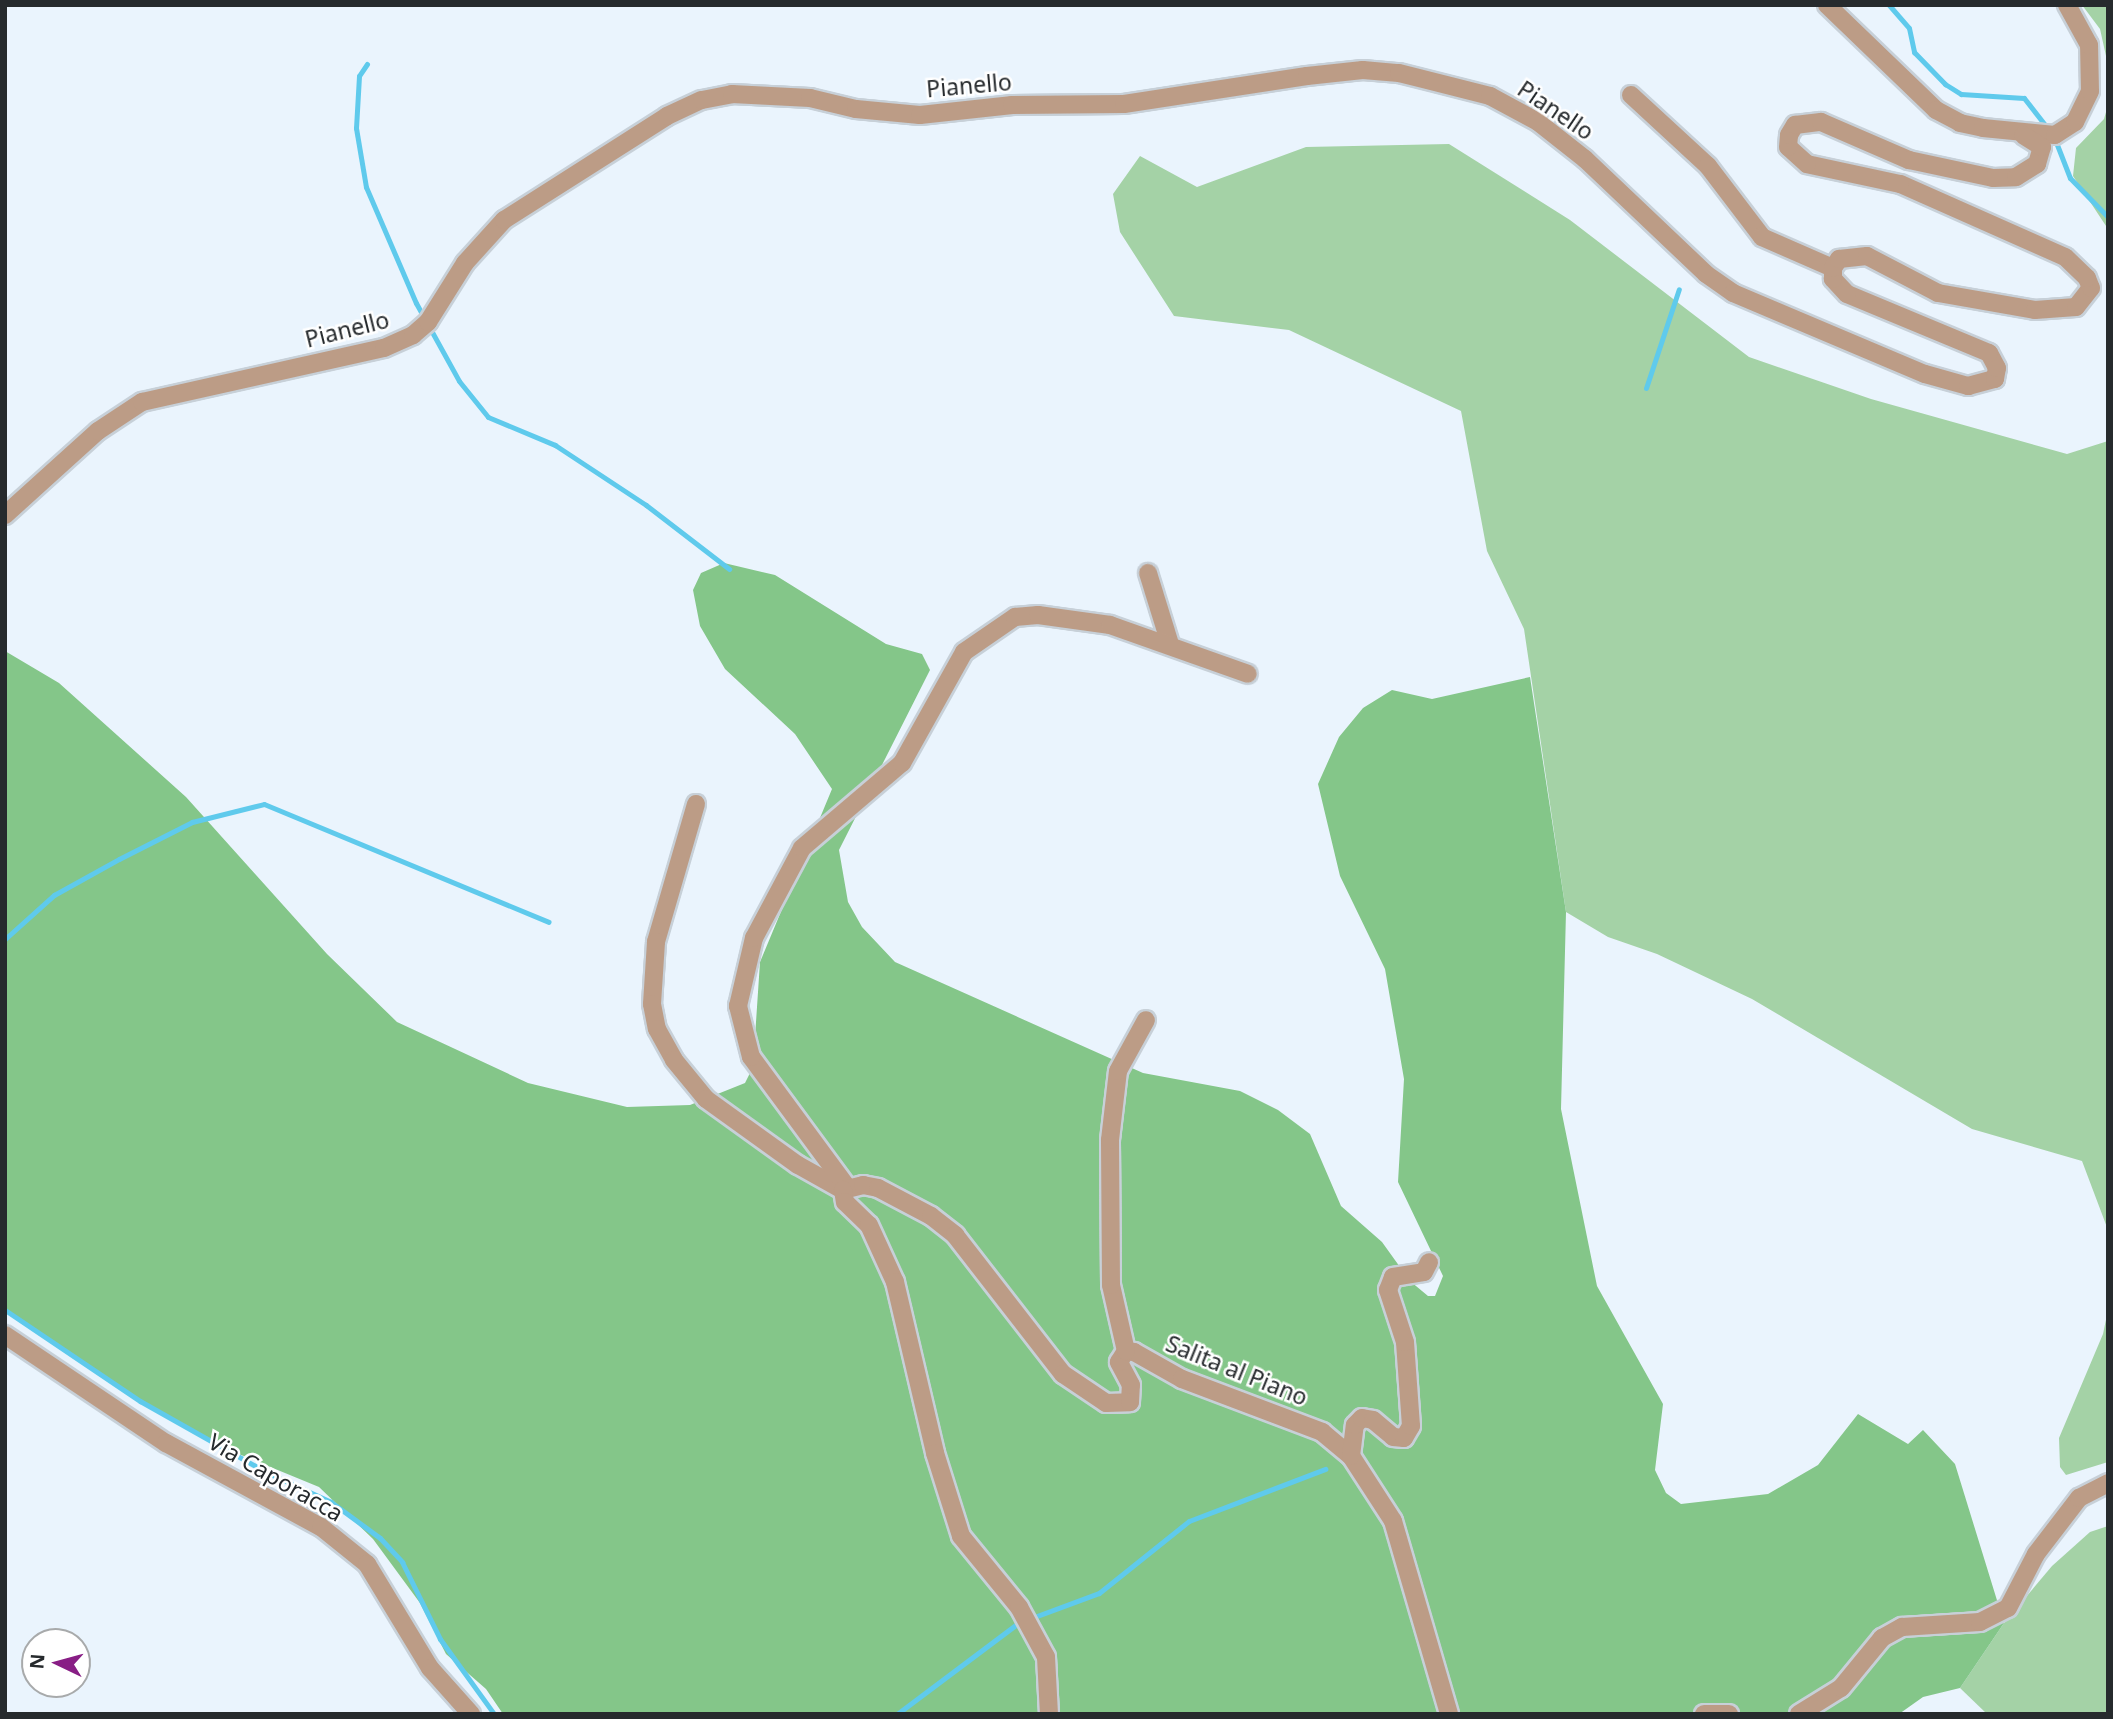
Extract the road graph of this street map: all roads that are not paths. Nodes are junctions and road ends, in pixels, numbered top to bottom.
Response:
1 (1827, 5) edge
2 (2067, 5) edge
3 (1631, 95) dead end
4 (2023, 135) junction
5 (1833, 268) junction
6 (5, 515) edge
7 (1148, 573) dead end
8 (1170, 644) junction
9 (1248, 674) dead end
10 (696, 804) dead end
11 (1146, 1020) dead end
12 (845, 1188) junction
13 (1429, 1262) dead end
14 (5, 1335) edge
15 (1126, 1351) junction
16 (1351, 1456) junction
17 (2108, 1483) edge
18 (471, 1714) edge
19 (1049, 1714) edge
20 (1449, 1714) edge
21 (1704, 1714) edge
22 (1729, 1714) edge
23 (1799, 1714) edge

1 - 4 street
2 - 4 street
3 - 5 street
4 - 5 street
5 - 6 street, Pianello
7 - 8 street
8 - 9 street
8 - 12 street
10 - 12 street
11 - 15 street
12 - 15 street
12 - 19 street
13 - 16 street
14 - 18 street, Via Caporacca
15 - 16 street, Salita al Piano
16 - 20 street, Salita al Piano
17 - 23 street
21 - 22 street

